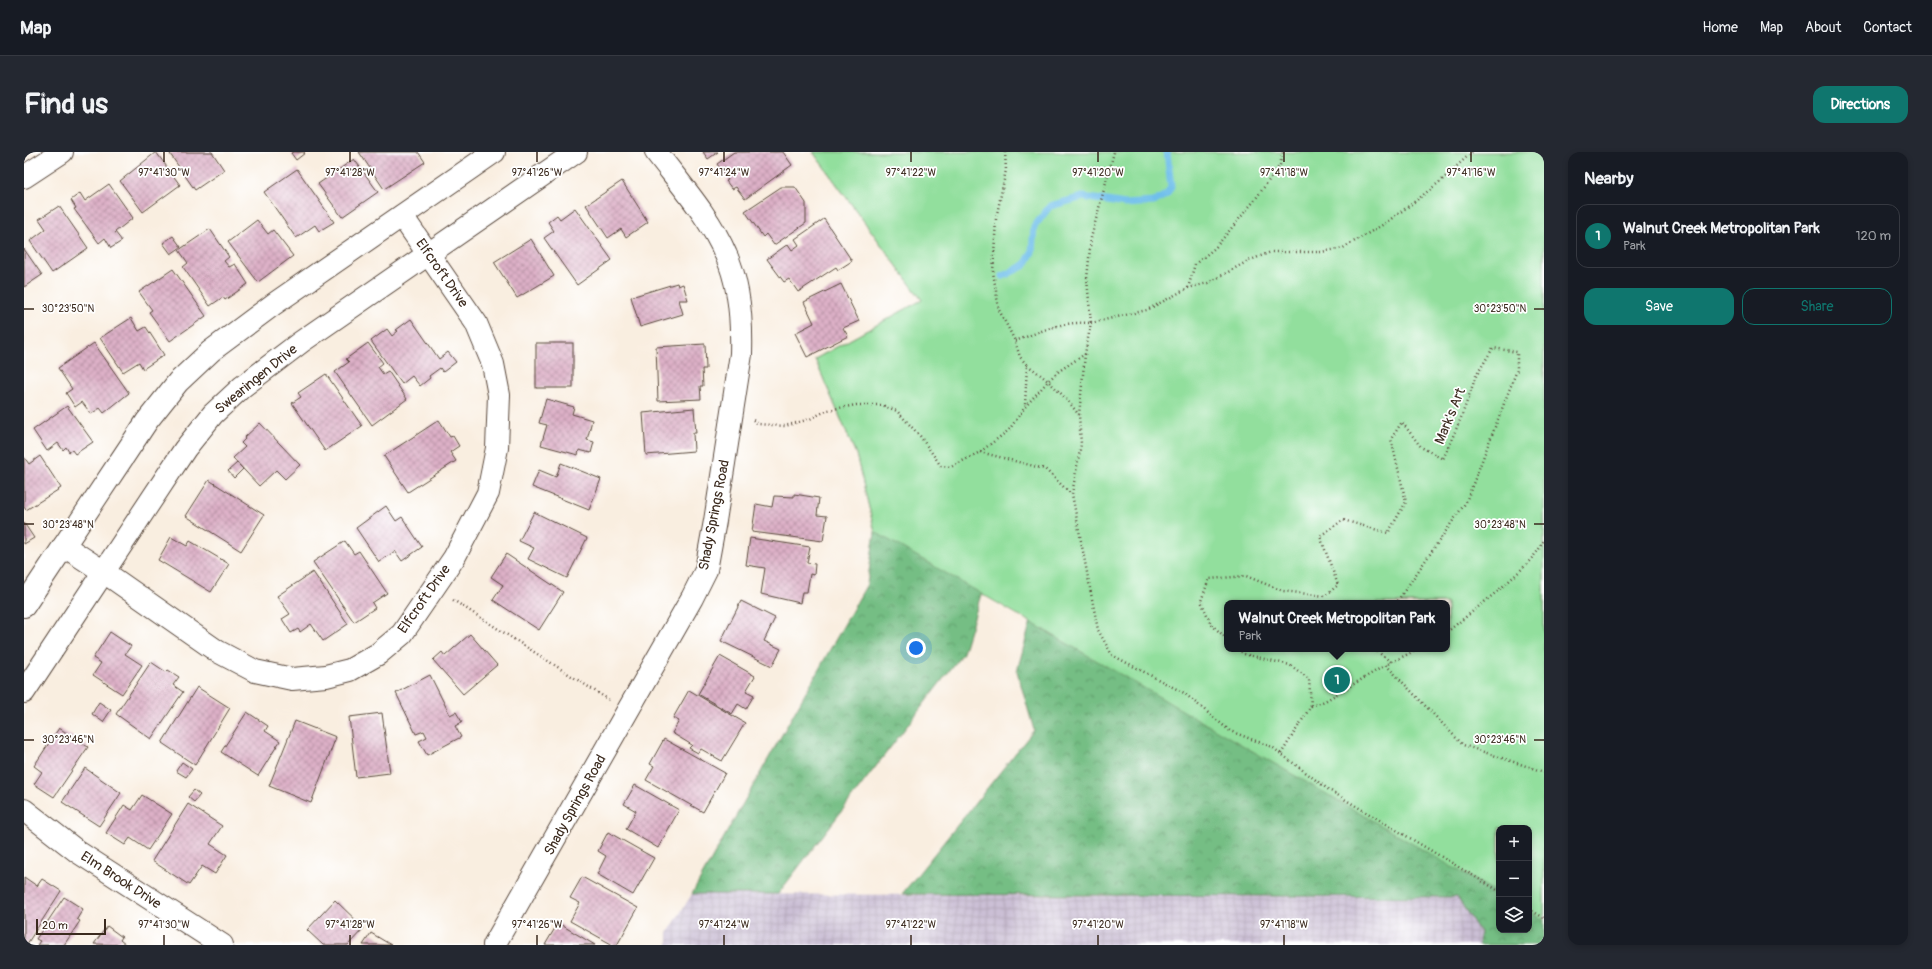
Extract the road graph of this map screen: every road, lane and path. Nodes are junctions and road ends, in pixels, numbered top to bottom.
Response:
1 (62, 152) edge
2 (494, 152) edge
3 (576, 152) edge
4 (656, 152) edge
5 (1005, 152) edge
6 (1114, 152) edge
7 (1283, 152) edge
8 (1472, 152) edge
9 (24, 178) edge
10 (402, 216) junction
11 (429, 254) junction
12 (1188, 288) junction
13 (1091, 323) junction
14 (1015, 341) junction
15 (1084, 354) junction
16 (1027, 365) junction
17 (1049, 380) junction
18 (733, 400) junction
19 (1025, 407) junction
20 (1080, 415) junction
21 (980, 452) junction
22 (1072, 494) junction
23 (1544, 540) edge
24 (64, 546) junction
25 (104, 572) junction
26 (449, 598) dead end
27 (1398, 600) edge
28 (24, 606) edge
29 (1450, 629) edge
30 (1224, 636) edge
31 (1242, 652) edge
32 (1378, 652) edge
33 (1412, 652) edge
34 (1390, 662) junction
35 (1386, 665) junction
36 (24, 692) edge
37 (614, 703) dead end
38 (1311, 706) junction
39 (1281, 754) junction
40 (1544, 772) edge
41 (24, 810) edge
42 (1496, 889) edge
43 (1532, 911) edge
44 (1544, 918) edge
45 (222, 945) edge
46 (494, 945) edge

1 - 9 street
2 - 10 street
3 - 11 street, Swearingen Drive
4 - 18 street, Shady Springs Road
5 - 14 path
6 - 13 path
7 - 12 path
8 - 12 path
10 - 11 street, Elfcroft Drive
10 - 24 street
11 - 25 street, Swearingen Drive
11 - 25 street, Elfcroft Drive
12 - 13 path
13 - 14 path
13 - 15 path
14 - 16 path
15 - 17 path
15 - 20 path
16 - 17 path
16 - 19 path
17 - 19 path
17 - 20 path
18 - 21 path
18 - 46 street, Shady Springs Road
19 - 21 path
20 - 22 path
21 - 22 path
22 - 39 path
23 - 29 path
24 - 25 street, Elfcroft Drive
24 - 28 street
25 - 36 street, Swearingen Drive
26 - 37 path
27 - 30 path, Mark's Art
31 - 38 path
32 - 34 path
33 - 34 path
34 - 35 path
35 - 38 path
35 - 40 path
38 - 39 path
39 - 42 path
41 - 45 street, Elm Brook Drive
43 - 44 path

